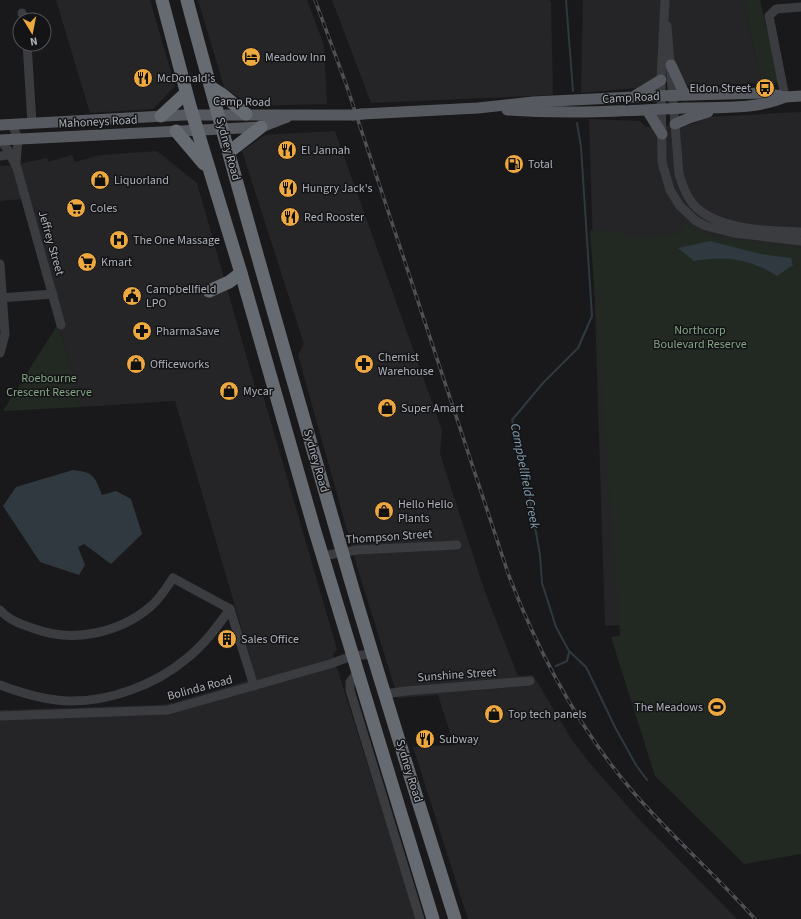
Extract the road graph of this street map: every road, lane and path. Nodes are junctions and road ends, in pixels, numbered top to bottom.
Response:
1 (162, 0) edge
2 (186, 0) edge
3 (665, 0) edge
4 (801, 7) edge
5 (665, 13) junction
6 (28, 52) edge
7 (671, 65) junction
8 (661, 80) junction
9 (212, 88) junction
10 (186, 93) junction
11 (667, 95) junction
12 (685, 95) junction
13 (801, 96) edge
14 (634, 97) junction
15 (785, 97) junction
16 (732, 106) junction
17 (478, 108) junction
18 (674, 109) junction
19 (647, 110) junction
20 (662, 110) junction
21 (192, 114) junction
22 (219, 114) junction
23 (246, 114) junction
24 (161, 116) junction
25 (291, 116) junction
26 (136, 118) junction
27 (32, 123) junction
28 (12, 124) junction
29 (675, 124) junction
30 (0, 125) edge
31 (261, 127) junction
32 (197, 130) junction
33 (223, 130) junction
34 (176, 131) junction
35 (137, 132) junction
36 (662, 134) junction
37 (18, 139) junction
38 (0, 140) edge
39 (229, 152) junction
40 (13, 154) junction
41 (0, 156) edge
42 (210, 172) junction
43 (801, 232) edge
44 (801, 241) edge
45 (0, 264) edge
46 (241, 273) junction
47 (209, 291) dead end
48 (53, 294) junction
49 (1, 298) edge
50 (62, 325) dead end
51 (0, 353) edge
52 (457, 545) dead end
53 (342, 552) junction
54 (322, 556) junction
55 (230, 609) junction
56 (0, 610) edge
57 (373, 654) junction
58 (354, 663) junction
59 (530, 681) dead end
60 (0, 685) edge
61 (254, 686) junction
62 (385, 694) junction
63 (0, 716) edge
64 (407, 855) junction
65 (420, 919) edge
66 (433, 919) edge
67 (455, 919) edge

1 - 10 highway, Sydney Road
2 - 9 highway, Sydney Road
3 - 5 street
4 - 15 street
5 - 7 street
5 - 8 street
6 - 27 street
7 - 11 street
7 - 12 main road
8 - 11 street
8 - 14 main road
9 - 22 highway, Sydney Road
9 - 23 highway
10 - 21 highway, Sydney Road
10 - 24 highway
11 - 12 main road, Camp Road
11 - 14 main road, Camp Road
11 - 18 street
11 - 20 street
12 - 15 main road, Camp Road
13 - 15 main road, Camp Road
14 - 17 main road, Camp Road
15 - 16 main road, Camp Road
16 - 18 main road, Camp Road
16 - 29 main road
17 - 19 main road, Camp Road
17 - 25 main road, Camp Road
18 - 20 main road, Camp Road
18 - 29 street
19 - 20 main road, Camp Road
19 - 36 main road
20 - 36 street
21 - 22 main road, Camp Road
21 - 24 main road, Mahoneys Road
21 - 32 highway, Sydney Road
22 - 23 main road, Camp Road
22 - 33 highway, Sydney Road
23 - 25 main road, Camp Road
24 - 26 main road, Mahoneys Road
25 - 31 main road, Camp Road
26 - 27 main road, Mahoneys Road
26 - 35 main road
27 - 28 main road, Mahoneys Road
28 - 30 main road, Mahoneys Road
28 - 37 street, Jeffrey Street
29 - 43 street
31 - 33 main road, Camp Road
31 - 39 highway
32 - 33 main road, Camp Road
32 - 34 main road, Mahoneys Road
32 - 42 highway, Sydney Road
33 - 39 highway, Sydney Road
34 - 35 main road, Mahoneys Road
34 - 42 highway
35 - 37 main road, Mahoneys Road
36 - 44 street
37 - 38 main road, Mahoneys Road
37 - 40 street, Jeffrey Street
38 - 40 street
39 - 53 highway, Sydney Road
40 - 41 street
40 - 48 street, Jeffrey Street
42 - 46 highway, Sydney Road
45 - 49 street
46 - 47 highway
46 - 54 highway, Sydney Road
48 - 49 street
48 - 50 street, Jeffrey Street
49 - 51 street
52 - 53 street, Thompson Street
53 - 54 street, Thompson Street
53 - 57 highway, Sydney Road
54 - 58 highway, Sydney Road
55 - 56 street
55 - 60 street
55 - 61 street
57 - 58 street, Bolinda Road
57 - 62 highway, Sydney Road
58 - 61 street, Bolinda Road
58 - 64 highway, Sydney Road
59 - 62 street, Sunshine Street
61 - 63 street, Bolinda Road
62 - 67 highway, Sydney Road
64 - 65 street, Sydney Road
64 - 66 highway, Sydney Road

